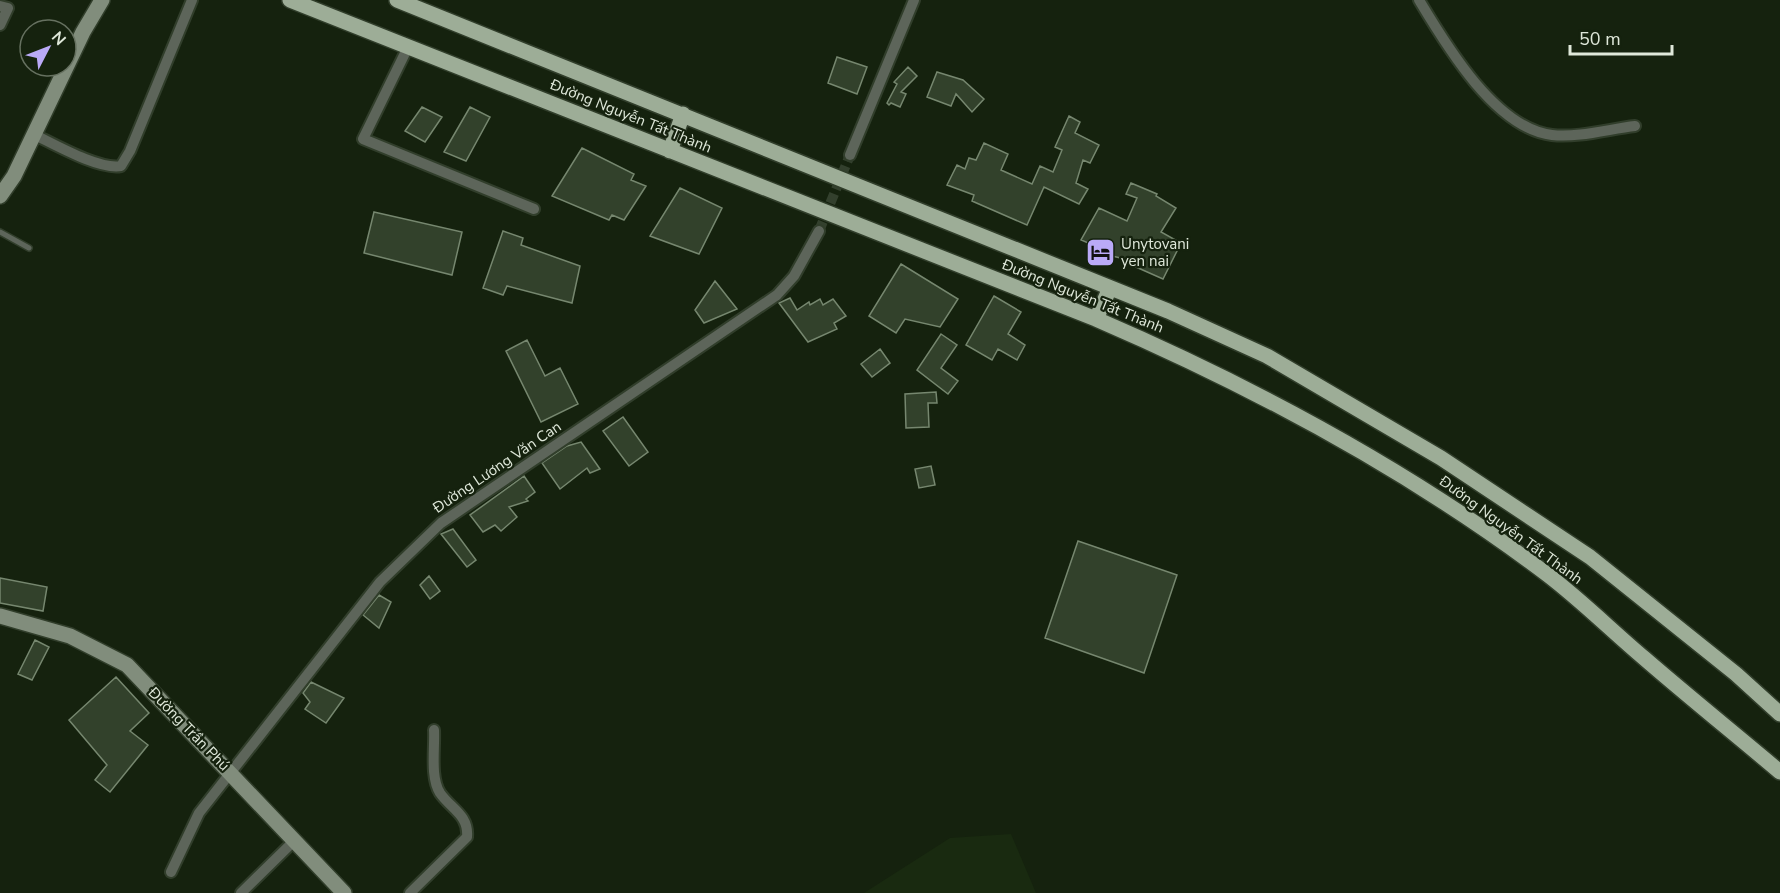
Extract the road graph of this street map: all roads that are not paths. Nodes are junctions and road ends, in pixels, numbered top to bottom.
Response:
1 (102, 0) edge
2 (192, 0) edge
3 (290, 0) edge
4 (397, 0) edge
5 (914, 0) edge
6 (1419, 0) edge
7 (0, 6) edge
8 (0, 25) edge
9 (408, 47) junction
10 (683, 114) junction
11 (1635, 126) dead end
12 (33, 134) junction
13 (670, 151) junction
14 (850, 155) tunnel mouth
15 (0, 196) edge
16 (534, 209) dead end
17 (819, 231) tunnel mouth
18 (0, 232) edge
19 (29, 248) dead end
20 (1110, 288) junction
21 (1095, 319) junction
22 (0, 616) edge
23 (1780, 714) edge
24 (435, 730) dead end
25 (1780, 772) edge
26 (231, 773) junction
27 (295, 840) junction
28 (171, 872) dead end
29 (241, 893) edge
30 (344, 893) edge
31 (410, 893) edge

1 - 12 street
2 - 12 street
3 - 9 main road, Đường Nguyễn Tất Thành
4 - 10 main road, Đường Nguyễn Tất Thành
5 - 14 street
6 - 11 street
7 - 8 street
9 - 13 main road, Đường Nguyễn Tất Thành
9 - 16 street
10 - 13 main road
10 - 20 main road, Đường Nguyễn Tất Thành
12 - 15 street
13 - 21 main road, Đường Nguyễn Tất Thành
17 - 26 street, Đường Lương Văn Can
18 - 19 lane
20 - 21 main road
20 - 23 main road, Đường Nguyễn Tất Thành
21 - 25 main road, Đường Nguyễn Tất Thành
22 - 26 street, Đường Trần Phú
24 - 31 street
26 - 27 street, Đường Trần Phú
26 - 28 street, Đường Lương Văn Can
27 - 29 street
27 - 30 street, Đường Trần Phú

